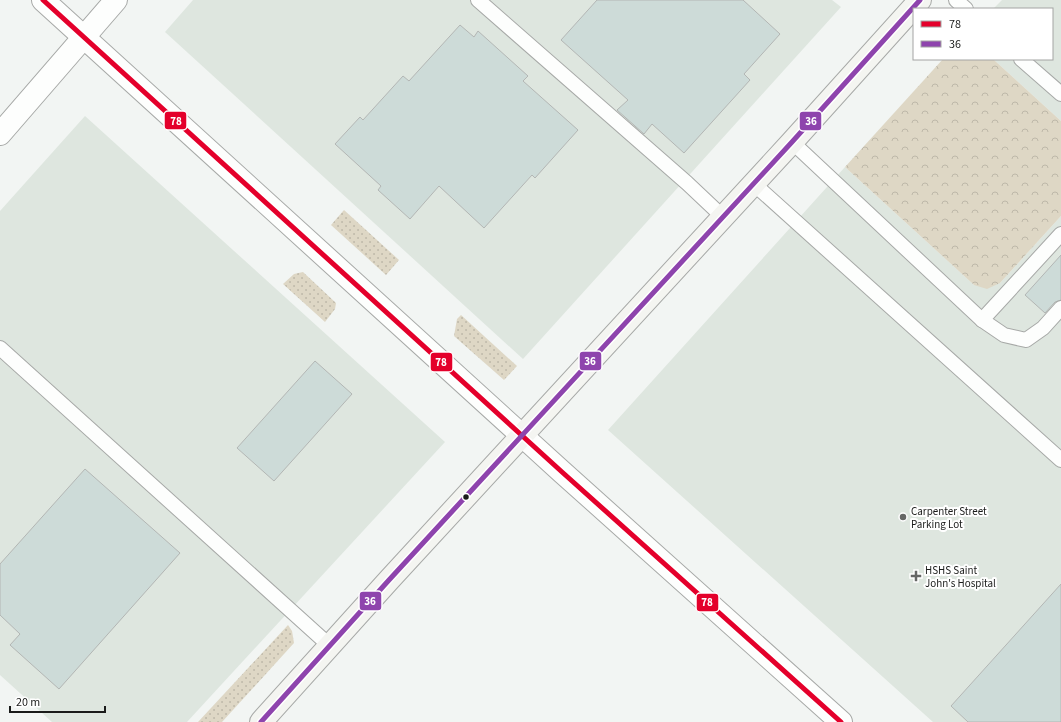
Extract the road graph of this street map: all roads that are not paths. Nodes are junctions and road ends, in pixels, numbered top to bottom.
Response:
1 (43, 0) edge
2 (116, 0) edge
3 (478, 0) edge
4 (956, 0) edge
5 (916, 1) edge
6 (965, 8) edge
7 (84, 37) junction
8 (1022, 60) edge
9 (1061, 94) edge
10 (0, 134) edge
11 (792, 142) junction
12 (754, 184) junction
13 (722, 217) junction
14 (1061, 234) edge
15 (1061, 308) edge
16 (982, 320) junction
17 (0, 348) edge
18 (522, 435) junction
19 (1061, 460) edge
20 (330, 646) junction
21 (261, 722) edge
22 (841, 722) edge

1 - 7 street
2 - 7 street
3 - 13 lane
4 - 6 lane
5 - 11 street
7 - 10 street
7 - 18 street
8 - 9 lane
11 - 12 street
11 - 16 lane
12 - 13 street
12 - 19 lane
13 - 18 street
14 - 16 lane
15 - 16 lane
17 - 20 lane
18 - 20 street
18 - 22 street
20 - 21 street

